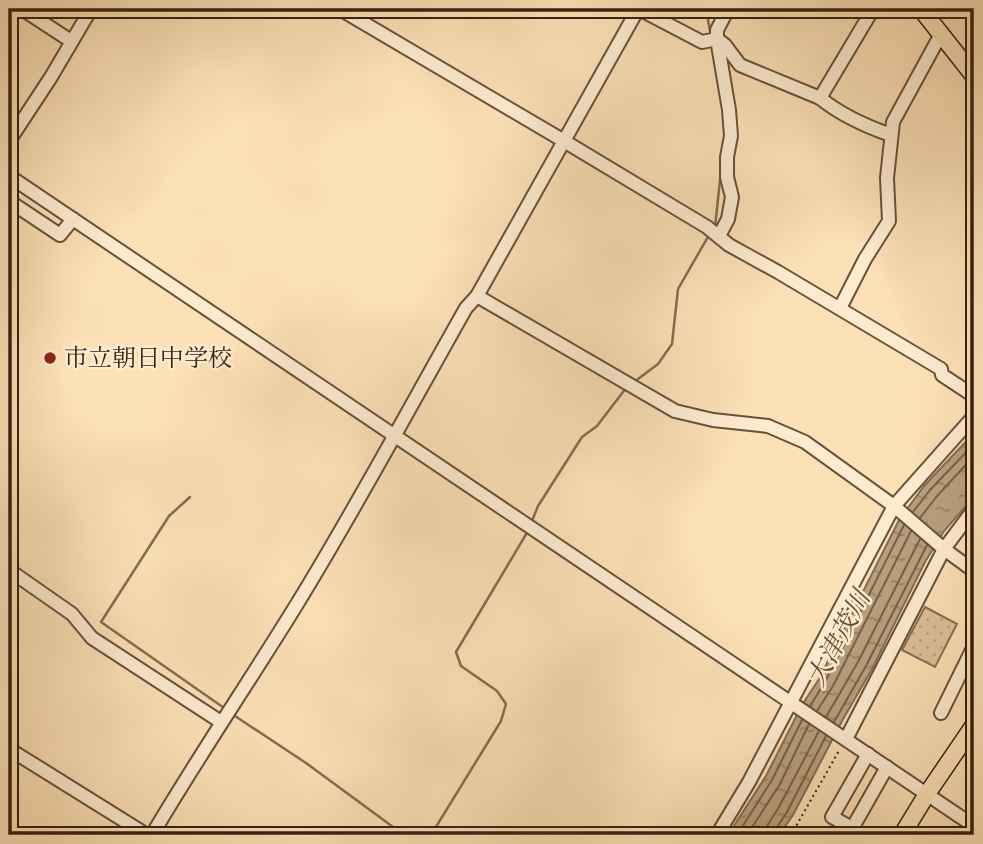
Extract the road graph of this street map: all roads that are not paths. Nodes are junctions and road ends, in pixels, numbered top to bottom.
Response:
1 (22, 9) edge
2 (91, 9) edge
3 (340, 9) edge
4 (639, 9) edge
5 (728, 9) edge
6 (873, 9) edge
7 (921, 9) edge
8 (941, 34) junction
9 (717, 39) junction
10 (71, 41) junction
11 (974, 76) edge
12 (820, 98) junction
13 (891, 135) junction
14 (9, 141) edge
15 (564, 141) junction
16 (9, 176) edge
17 (9, 201) edge
18 (73, 219) junction
19 (719, 236) junction
20 (477, 296) junction
21 (840, 308) junction
22 (974, 396) edge
23 (974, 416) edge
24 (394, 435) junction
25 (894, 506) junction
26 (974, 509) edge
27 (944, 549) junction
28 (973, 566) edge
29 (9, 570) edge
30 (974, 646) edge
31 (791, 703) junction
32 (941, 713) dead end
33 (221, 722) junction
34 (974, 725) edge
35 (846, 739) junction
36 (9, 749) edge
37 (868, 754) junction
38 (887, 767) junction
39 (927, 794) junction
40 (974, 827) edge
41 (850, 832) edge
42 (147, 835) edge
43 (152, 835) edge
44 (717, 835) edge
45 (902, 835) edge

1 - 10 street
2 - 10 street
3 - 15 street
4 - 9 street
4 - 15 street
5 - 9 street
6 - 12 street
7 - 8 main road
8 - 11 main road
8 - 13 street
9 - 12 street
9 - 19 street
10 - 14 street
12 - 13 street
13 - 21 street
15 - 19 street
15 - 20 street
16 - 18 street
17 - 18 street
18 - 24 street
19 - 21 street
20 - 24 street
20 - 25 street
21 - 22 street
23 - 25 street
24 - 31 street
24 - 33 street
25 - 27 street
25 - 31 street
26 - 27 street
27 - 28 street
27 - 35 street
29 - 33 street
30 - 32 street
31 - 35 street
31 - 44 street
33 - 43 street
34 - 39 main road
35 - 37 street
36 - 42 street
37 - 38 street
37 - 41 street
38 - 39 street
38 - 41 street
39 - 40 street
39 - 45 main road

